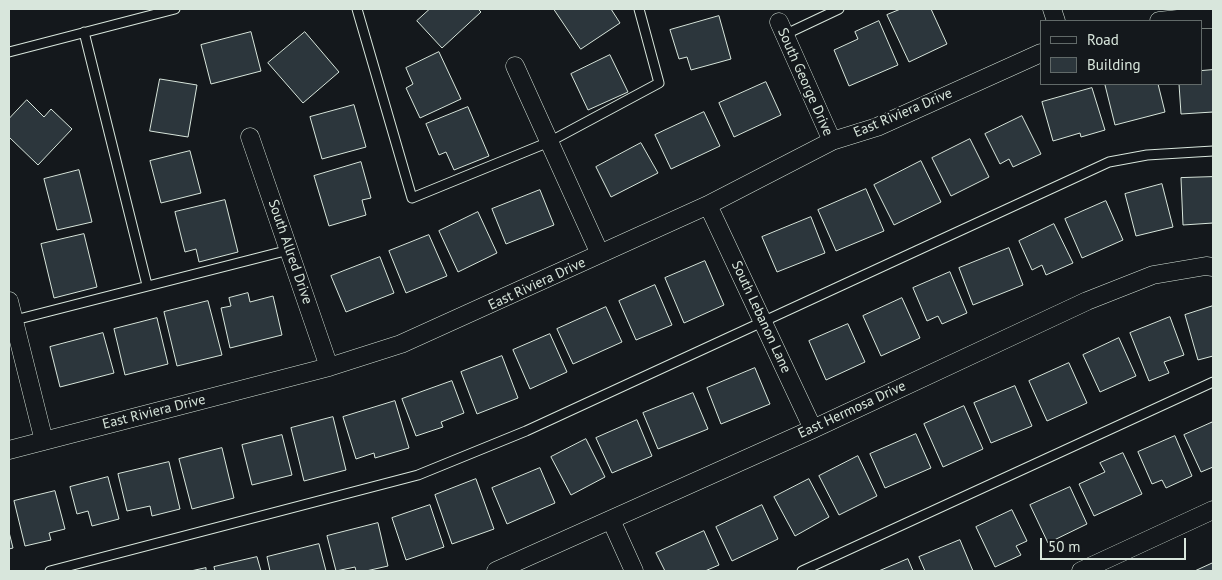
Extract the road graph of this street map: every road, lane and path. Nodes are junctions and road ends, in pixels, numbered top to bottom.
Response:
1 (175, 9) edge
2 (357, 9) edge
3 (639, 9) edge
4 (839, 9) edge
5 (1213, 19) edge
6 (1168, 20) edge
7 (781, 29) joint
8 (84, 32) junction
9 (9, 52) edge
10 (1040, 53) edge
11 (515, 66) dead end
12 (250, 137) dead end
13 (832, 141) junction
14 (549, 142) junction
15 (1213, 151) edge
16 (708, 206) junction
17 (289, 250) junction
18 (600, 254) junction
19 (1213, 267) edge
20 (147, 286) junction
21 (9, 301) edge
22 (11, 321) edge
23 (763, 323) junction
24 (329, 367) junction
25 (1213, 382) edge
26 (813, 429) junction
27 (44, 441) junction
28 (9, 450) edge
29 (1213, 510) edge
30 (611, 520) junction
31 (50, 571) edge
32 (496, 571) edge
33 (634, 571) edge
34 (802, 571) edge
35 (1081, 571) edge

1 - 8 lane
2 - 14 lane
3 - 14 lane
4 - 7 lane
5 - 6 street
7 - 13 street, South George Drive
8 - 9 lane
8 - 20 lane
10 - 13 street, East Riviera Drive
11 - 14 street
12 - 17 street, South Allred Drive
13 - 16 street, East Riviera Drive
14 - 18 street
15 - 23 lane
16 - 18 street, East Riviera Drive
16 - 23 street, South Lebanon Lane
17 - 20 lane
17 - 24 street, South Allred Drive
18 - 24 street, East Riviera Drive
19 - 26 street, East Hermosa Drive
20 - 22 lane
21 - 22 street
22 - 27 street
23 - 26 street, South Lebanon Lane
23 - 31 lane
24 - 27 street, East Riviera Drive
25 - 34 lane
26 - 30 street, East Hermosa Drive
27 - 28 street, East Riviera Drive
29 - 35 street
30 - 32 street, East Hermosa Drive
30 - 33 street

